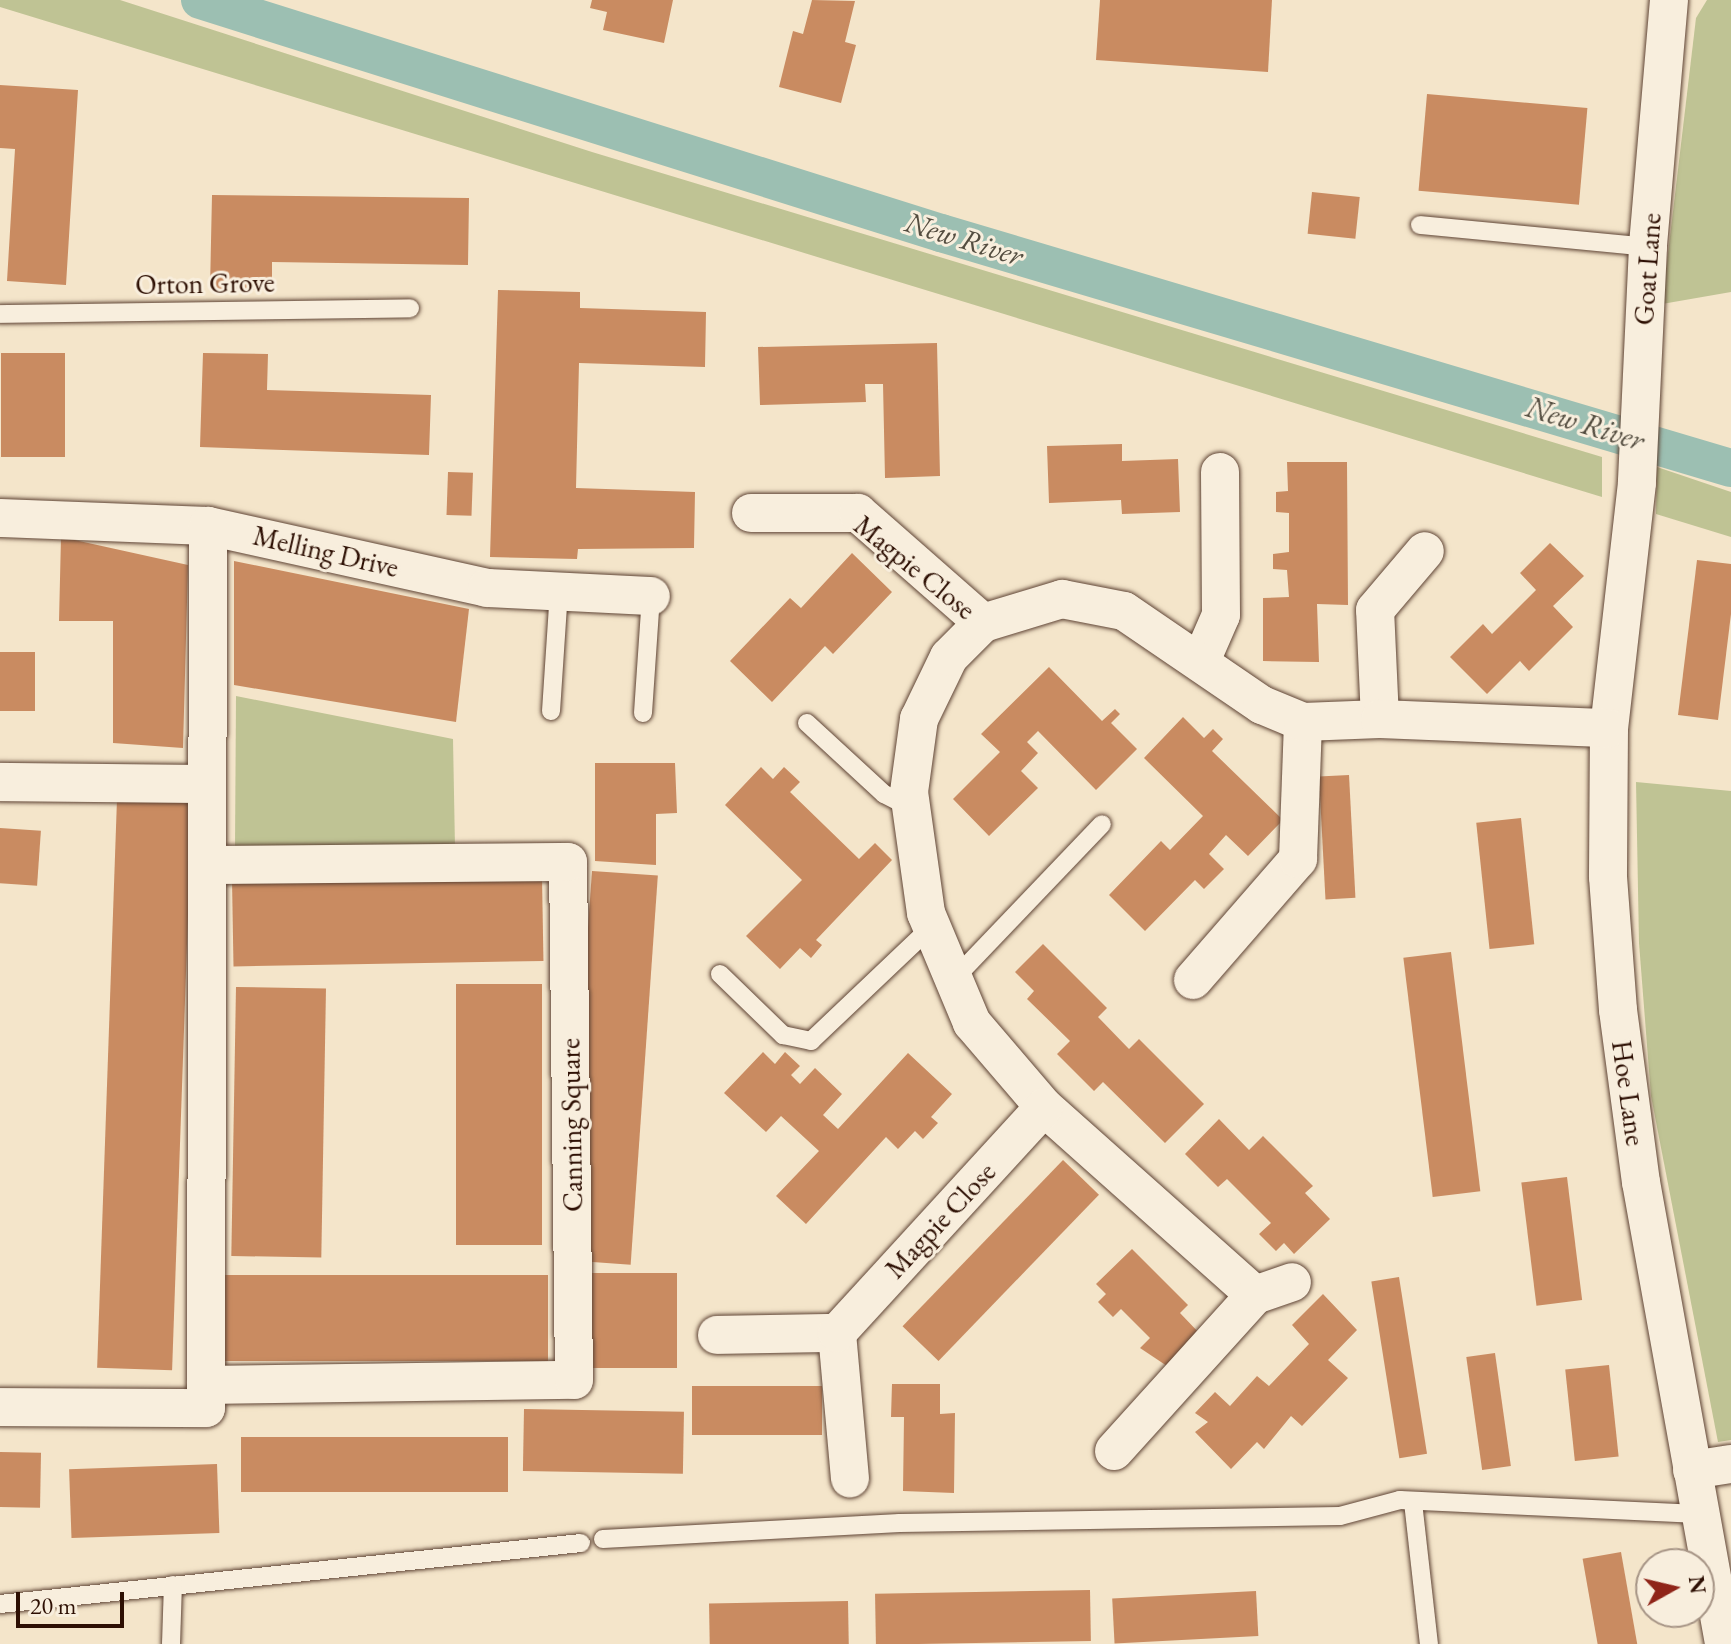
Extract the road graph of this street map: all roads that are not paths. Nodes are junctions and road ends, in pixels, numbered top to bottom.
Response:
1 (1669, 0) edge
2 (1420, 225) dead end
3 (1648, 247) junction
4 (410, 308) dead end
5 (0, 314) edge
6 (1220, 472) dead end
7 (751, 513) dead end
8 (0, 518) edge
9 (208, 526) junction
10 (1629, 537) joint
11 (1425, 551) dead end
12 (559, 591) junction
13 (651, 596) joint
14 (983, 623) junction
15 (1201, 661) junction
16 (551, 711) dead end
17 (643, 713) dead end
18 (1380, 719) junction
19 (1303, 722) junction
20 (807, 723) dead end
21 (1609, 728) junction
22 (0, 782) edge
23 (207, 784) junction
24 (912, 809) junction
25 (1102, 824) dead end
26 (207, 865) junction
27 (932, 926) junction
28 (720, 974) dead end
29 (954, 979) junction
30 (1193, 980) dead end
31 (1044, 1107) junction
32 (1292, 1282) dead end
33 (1255, 1295) junction
34 (837, 1333) junction
35 (717, 1335) dead end
36 (206, 1385) junction
37 (0, 1407) edge
38 (1114, 1451) dead end
39 (1731, 1464) edge
40 (1692, 1470) junction
41 (850, 1478) dead end
42 (1413, 1502) junction
43 (1699, 1514) junction
44 (603, 1539) dead end
45 (581, 1543) dead end
46 (173, 1585) junction
47 (0, 1604) edge
48 (171, 1644) edge
49 (1429, 1644) edge
50 (1724, 1644) edge

1 - 3 street, Goat Lane
2 - 3 lane
3 - 10 street, Goat Lane
4 - 5 lane, Orton Grove
6 - 15 street
7 - 14 street, Magpie Close
8 - 9 street, Melling Drive
9 - 12 street, Melling Drive
9 - 23 street
10 - 21 street, Hoe Lane
11 - 18 street
12 - 13 street, Melling Drive
12 - 16 lane
13 - 17 lane
14 - 15 street, Magpie Close
14 - 24 street, Magpie Close
15 - 19 street, Magpie Close
18 - 19 street, Magpie Close
18 - 21 street, Magpie Close
19 - 30 street
20 - 24 lane
21 - 40 street, Hoe Lane
22 - 23 street
23 - 26 street
24 - 27 street, Magpie Close
25 - 29 lane
26 - 36 street
26 - 36 street, Canning Square
27 - 28 lane
27 - 29 street, Magpie Close
29 - 31 street, Magpie Close
31 - 33 street, Magpie Close
31 - 34 street, Magpie Close
32 - 33 street
33 - 38 street
34 - 35 street
34 - 41 street
36 - 37 street
39 - 40 street
40 - 43 street, Hoe Lane
42 - 43 lane
42 - 44 lane
42 - 49 lane
43 - 50 street, Hoe Lane
45 - 46 lane
46 - 47 lane
46 - 48 lane

